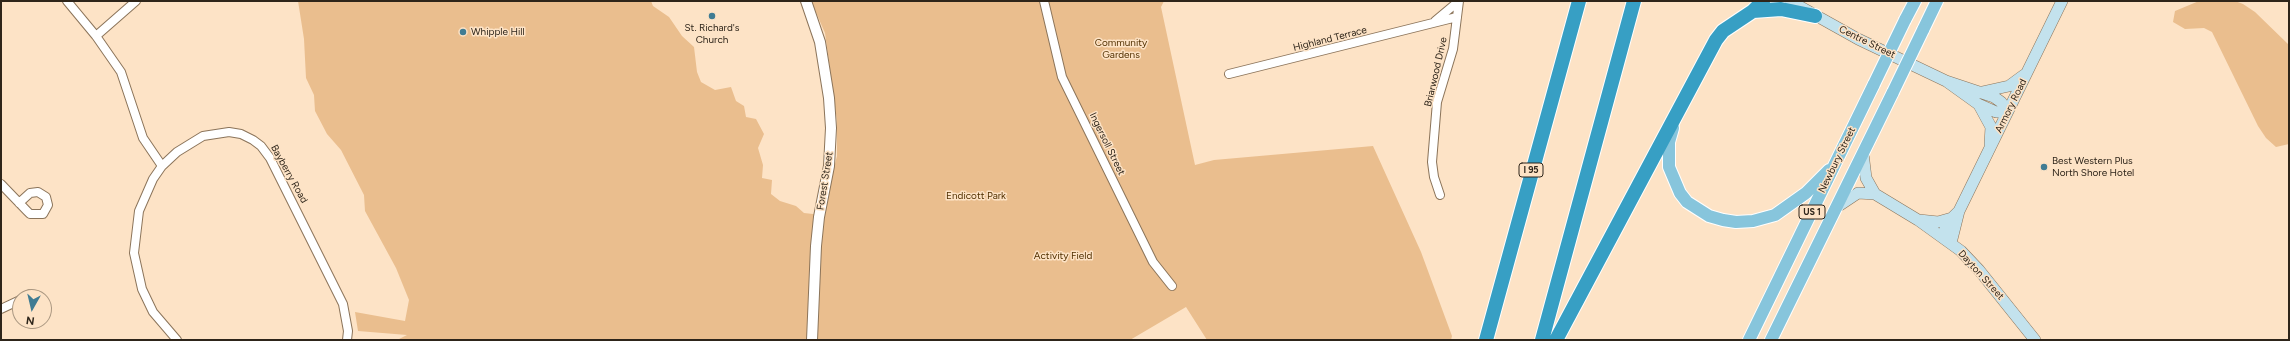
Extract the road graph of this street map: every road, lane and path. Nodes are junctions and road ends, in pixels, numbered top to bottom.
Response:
1 (67, 1) edge
2 (136, 1) edge
3 (806, 1) edge
4 (1044, 1) edge
5 (1459, 1) edge
6 (1579, 1) edge
7 (1634, 1) edge
8 (1763, 1) edge
9 (1790, 1) edge
10 (1915, 1) edge
11 (1937, 1) edge
12 (2062, 1) edge
13 (1753, 11) junction
14 (1815, 16) junction
15 (1457, 17) junction
16 (1435, 20) junction
17 (96, 36) junction
18 (2028, 72) junction
19 (1229, 74) dead end
20 (1946, 81) junction
21 (1982, 92) junction
22 (1978, 104) junction
23 (2008, 111) junction
24 (1676, 115) junction
25 (1990, 148) junction
26 (1863, 153) junction
27 (1836, 161) junction
28 (162, 166) junction
29 (1, 184) edge
30 (1875, 194) junction
31 (1440, 195) dead end
32 (19, 202) dead end
33 (1837, 207) junction
34 (1955, 215) junction
35 (1918, 220) junction
36 (1941, 236) junction
37 (1952, 243) junction
38 (1172, 286) dead end
39 (12, 304) edge
40 (1, 309) edge
41 (177, 340) edge
42 (347, 340) edge
43 (812, 340) edge
44 (1486, 340) edge
45 (1542, 340) edge
46 (1556, 340) edge
47 (1749, 340) edge
48 (1771, 340) edge
49 (2035, 340) edge

1 - 17 street
2 - 17 street
3 - 43 street, Forest Street
4 - 38 street, Ingersoll Street
5 - 15 street, Briarwood Drive
5 - 16 street, Highland Terrace
6 - 44 highway, I 95
7 - 45 highway
8 - 13 highway
9 - 14 main road, Centre Street
10 - 27 main road, Newbury Street / US 1, bridge
11 - 26 main road, Newbury Street / US 1, bridge
12 - 18 main road, Armory Road
13 - 14 highway
13 - 24 highway
14 - 20 main road, Centre Street
15 - 16 street, Highland Terrace
15 - 31 street, Briarwood Drive
16 - 19 street, Highland Terrace
17 - 28 street
18 - 21 main road
18 - 23 main road, Armory Road
20 - 21 main road, Centre Street
20 - 22 main road, Centre Street
21 - 23 main road, Centre Street
22 - 23 main road, Centre Street
22 - 25 main road
23 - 25 main road, Armory Road
24 - 27 main road
24 - 46 highway
25 - 34 main road, Armory Road
26 - 30 main road
26 - 33 main road, Newbury Street / US 1
27 - 47 main road, Newbury Street / US 1
28 - 41 street, Bayberry Road
28 - 42 street, Bayberry Road
29 - 32 street
30 - 33 main road
30 - 35 main road, Dayton Street
33 - 48 main road, Newbury Street / US 1
34 - 35 main road
34 - 36 main road, Armory Road
34 - 37 main road, Armory Road
35 - 36 main road, Dayton Street
36 - 37 main road, Dayton Street
37 - 49 main road, Dayton Street
39 - 40 street

